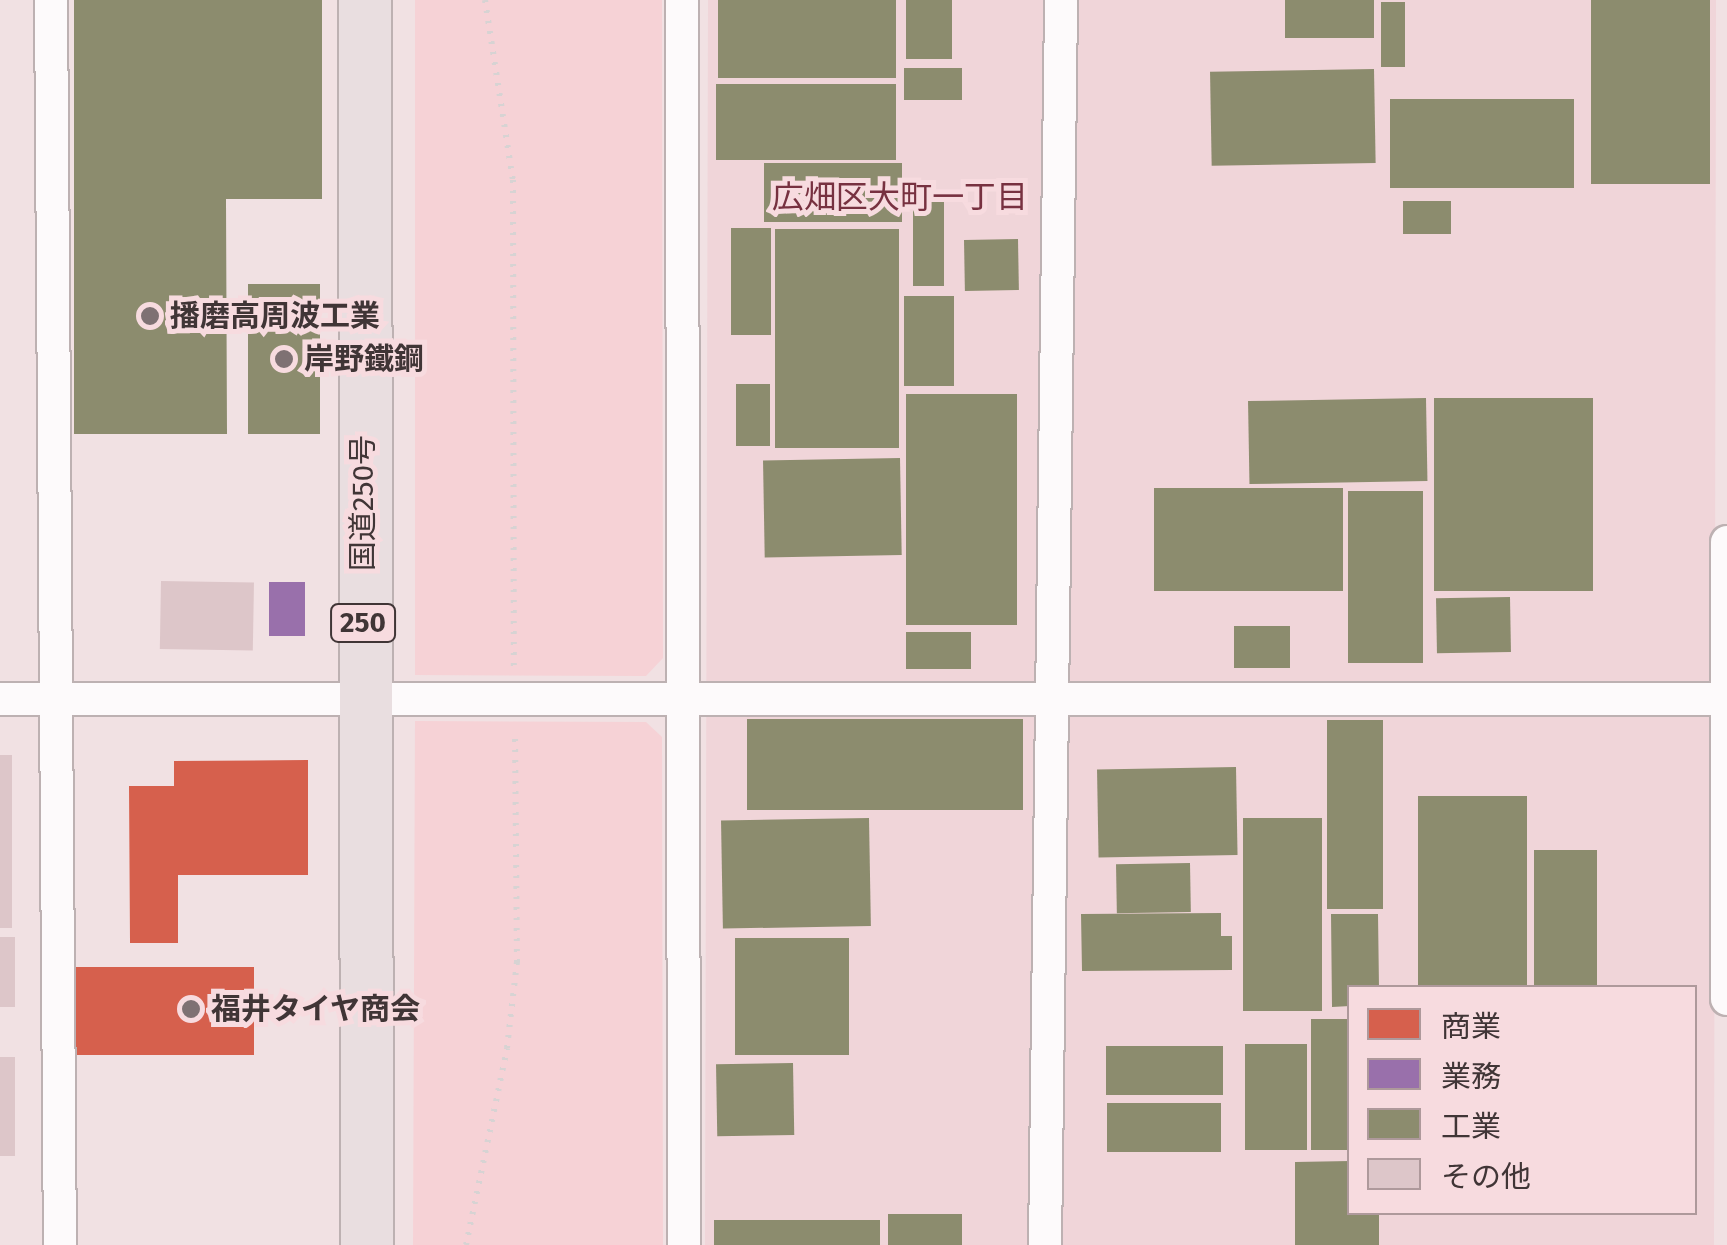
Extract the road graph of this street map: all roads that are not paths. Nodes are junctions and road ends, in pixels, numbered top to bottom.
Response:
1 (50, 0) edge
2 (365, 0) edge
3 (682, 0) edge
4 (1061, 0) edge
5 (1727, 542) edge
6 (0, 699) edge
7 (56, 699) junction
8 (1054, 699) junction
9 (1726, 699) edge
10 (681, 700) junction
11 (363, 701) junction
12 (1727, 999) edge
13 (60, 1245) edge
14 (367, 1245) edge
15 (684, 1245) edge
16 (1045, 1245) edge

1 - 7 street
2 - 11 highway, 国道250号 / 250
3 - 10 street
4 - 8 street
5 - 9 street
6 - 7 street
7 - 11 street
7 - 13 street
8 - 9 street
8 - 10 street
8 - 16 street
9 - 12 street
10 - 11 street
10 - 15 street
11 - 14 highway, 国道250号 / 250

